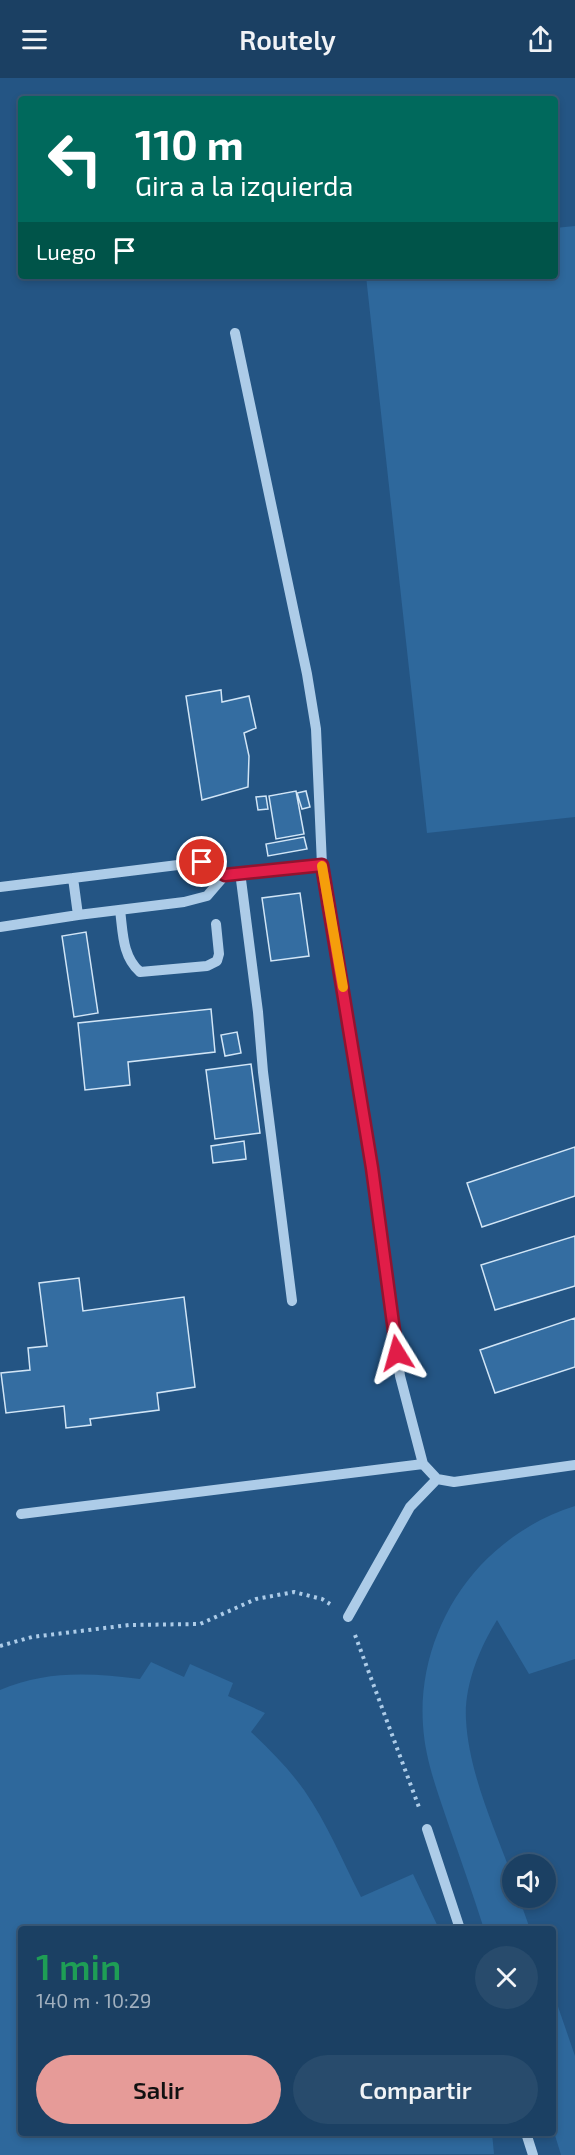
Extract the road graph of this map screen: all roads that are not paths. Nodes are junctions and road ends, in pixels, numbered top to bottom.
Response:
1 (235, 333) dead end
2 (322, 865) junction
3 (240, 872) junction
4 (225, 875) junction
5 (73, 878) junction
6 (0, 887) edge
7 (120, 910) junction
8 (78, 915) junction
9 (216, 924) dead end
10 (0, 927) edge
11 (292, 1301) dead end
12 (423, 1464) junction
13 (575, 1465) edge
14 (436, 1479) junction
15 (21, 1514) dead end
16 (348, 1617) road end
17 (427, 1829) road end
18 (459, 1926) edge
19 (527, 2136) edge
20 (533, 2155) edge

1 - 2 lane
2 - 3 lane
2 - 12 lane
3 - 4 lane
3 - 11 lane
4 - 5 lane
4 - 7 lane
5 - 6 lane
5 - 8 lane
7 - 8 lane
7 - 9 lane
8 - 10 lane
12 - 14 lane
12 - 15 lane
13 - 14 lane
14 - 16 lane
17 - 18 lane
19 - 20 lane

